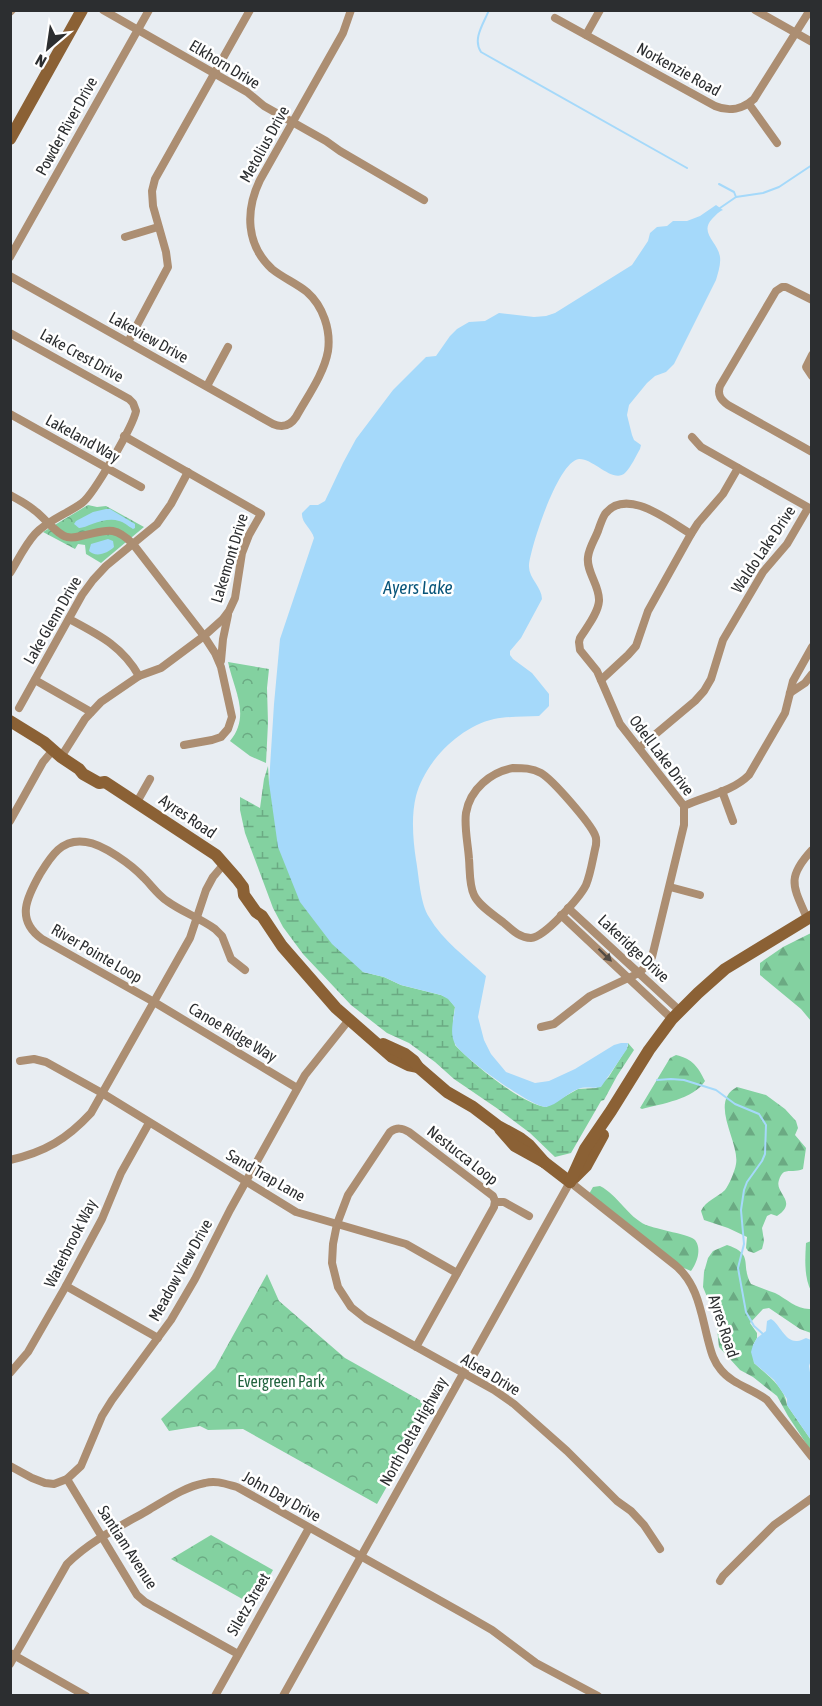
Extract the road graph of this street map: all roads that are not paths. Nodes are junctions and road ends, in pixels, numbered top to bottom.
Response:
1 (82, 10) edge
2 (103, 10) edge
3 (149, 10) edge
4 (250, 10) edge
5 (351, 10) edge
6 (600, 10) edge
7 (755, 10) edge
8 (810, 10) edge
9 (555, 18) dead end
10 (137, 30) junction
11 (796, 33) junction
12 (586, 35) junction
13 (812, 42) edge
14 (215, 74) junction
15 (749, 104) junction
16 (293, 122) junction
17 (10, 139) edge
18 (777, 143) dead end
19 (424, 200) dead end
20 (158, 227) junction
21 (125, 237) dead end
22 (10, 257) edge
23 (10, 276) edge
24 (812, 288) edge
25 (809, 299) edge
26 (10, 333) edge
27 (128, 342) junction
28 (228, 347) dead end
29 (812, 355) edge
30 (812, 376) edge
31 (207, 386) junction
32 (10, 414) edge
33 (273, 424) joint
34 (124, 436) junction
35 (692, 437) dead end
36 (812, 452) edge
37 (106, 467) junction
38 (738, 468) junction
39 (188, 472) junction
40 (141, 487) dead end
41 (10, 495) edge
42 (810, 508) edge
43 (49, 522) junction
44 (691, 534) junction
45 (133, 544) junction
46 (10, 573) edge
47 (229, 611) junction
48 (69, 619) junction
49 (204, 636) junction
50 (812, 647) edge
51 (221, 667) junction
52 (812, 674) edge
53 (140, 676) junction
54 (35, 680) junction
55 (601, 680) junction
56 (790, 693) junction
57 (19, 708) dead end
58 (91, 712) junction
59 (10, 721) edge
60 (184, 745) dead end
61 (639, 748) junction
62 (57, 754) junction
63 (150, 779) dead end
64 (722, 791) junction
65 (137, 802) junction
66 (684, 806) junction
67 (10, 821) edge
68 (733, 821) dead end
69 (812, 850) edge
70 (224, 864) junction
71 (670, 887) junction
72 (700, 895) dead end
73 (568, 908) junction
74 (561, 915) junction
75 (809, 917) edge
76 (198, 918) junction
77 (245, 970) dead end
78 (639, 973) junction
79 (628, 977) junction
80 (154, 1002) junction
81 (676, 1015) junction
82 (348, 1021) junction
83 (541, 1027) dead end
84 (20, 1061) dead end
85 (297, 1088) junction
86 (102, 1093) junction
87 (149, 1123) junction
88 (10, 1160) edge
89 (246, 1181) junction
90 (570, 1182) junction
91 (495, 1202) junction
92 (530, 1216) dead end
93 (338, 1224) junction
94 (457, 1273) junction
95 (66, 1286) junction
96 (158, 1338) junction
97 (416, 1347) junction
98 (10, 1373) edge
99 (463, 1374) junction
100 (812, 1457) edge
101 (10, 1466) edge
102 (68, 1479) junction
103 (812, 1498) edge
104 (309, 1528) junction
105 (102, 1536) junction
106 (660, 1549) dead end
107 (362, 1557) junction
108 (720, 1581) dead end
109 (238, 1654) junction
110 (12, 1658) edge
111 (86, 1695) edge
112 (215, 1695) edge
113 (283, 1695) edge
114 (598, 1695) edge

1 - 17 street
2 - 10 street, Elkhorn Drive
3 - 10 street, Powder River Drive
4 - 14 street
5 - 16 street, Metolius Drive
6 - 12 street
7 - 11 street
8 - 11 street
9 - 12 street, Norkenzie Road
10 - 14 street, Elkhorn Drive
10 - 22 street, Powder River Drive
11 - 13 street
11 - 15 street
12 - 15 street, Norkenzie Road
14 - 16 street, Elkhorn Drive
14 - 20 street
15 - 18 street
16 - 19 street, Elkhorn Drive
16 - 33 street, Metolius Drive
20 - 21 street
20 - 27 street
23 - 27 street, Lakeview Drive
24 - 25 street
25 - 36 street
26 - 34 street, Lake Crest Drive
27 - 31 street, Lakeview Drive
28 - 31 street
29 - 30 street
31 - 33 street, Lakeview Drive
32 - 37 street, Lakeland Way
34 - 37 street
34 - 39 street, Lakemont Drive
35 - 38 street
37 - 40 street, Lakeland Way
37 - 43 street
38 - 42 street
38 - 44 street
39 - 45 street, Lake Glenn Drive
39 - 47 street, Lakemont Drive
41 - 43 street
42 - 61 street, Waldo Lake Drive
43 - 45 street
43 - 46 street
44 - 55 street
44 - 55 street, Odell Lake Drive
45 - 48 street, Lake Glenn Drive
45 - 49 street
47 - 49 street, Lakemont Drive
47 - 51 street
48 - 53 street
48 - 54 street, Lake Glenn Drive
49 - 51 street
49 - 53 street, Lakemont Drive
50 - 56 street
51 - 60 street
52 - 56 street
53 - 58 street, Lakemont Drive
54 - 57 street, Lake Glenn Drive
54 - 58 street
55 - 61 street, Odell Lake Drive
56 - 64 street
58 - 62 street, Lakemont Drive
59 - 62 street, Ayres Road
61 - 66 street, Odell Lake Drive
62 - 65 street, Ayres Road
62 - 67 street, Lakemont Drive
63 - 65 street
64 - 66 street
64 - 68 street
65 - 70 street, Ayres Road
66 - 71 street, Odell Lake Drive
69 - 75 street
70 - 76 street
70 - 82 street, Ayres Road
71 - 72 street
71 - 78 street, Odell Lake Drive
73 - 74 street
73 - 74 street
73 - 78 street, Lakeridge Drive
74 -> 79 street, Lakeridge Drive
75 - 81 street, North Delta Highway
76 - 77 street, River Pointe Loop
76 - 80 street
76 - 80 street, River Pointe Loop
78 - 79 street
78 - 81 street, Lakeridge Drive
79 - 81 street, Lakeridge Drive
79 - 83 street
80 - 85 street, Canoe Ridge Way
80 - 86 street
81 - 90 street, North Delta Highway
82 - 85 street, Meadow View Drive
82 - 90 street, Ayres Road
84 - 86 street, Sand Trap Lane
85 - 89 street, Meadow View Drive
86 - 87 street, Sand Trap Lane
86 - 88 street
87 - 89 street, Sand Trap Lane
87 - 95 street, Waterbrook Way
89 - 93 street, Sand Trap Lane
89 - 96 street, Meadow View Drive
90 - 99 street, North Delta Highway
90 - 100 street, Ayres Road
91 - 92 street
91 - 93 street, Nestucca Loop
91 - 94 street, Nestucca Loop
93 - 94 street, Sand Trap Lane
93 - 97 street, Alsea Drive
94 - 97 street, Nestucca Loop
95 - 96 street
95 - 98 street, Waterbrook Way
96 - 102 street, Meadow View Drive
97 - 99 street, Alsea Drive
99 - 106 street, Alsea Drive
99 - 107 street, North Delta Highway
101 - 102 street
102 - 105 street, Santiam Avenue
103 - 108 street
104 - 105 street, John Day Drive
104 - 107 street, John Day Drive
104 - 109 street, Siletz Street
105 - 109 street, Santiam Avenue
105 - 110 street, John Day Drive
107 - 113 street, North Delta Highway
107 - 114 street, John Day Drive
109 - 112 street, Siletz Street
110 - 111 street

